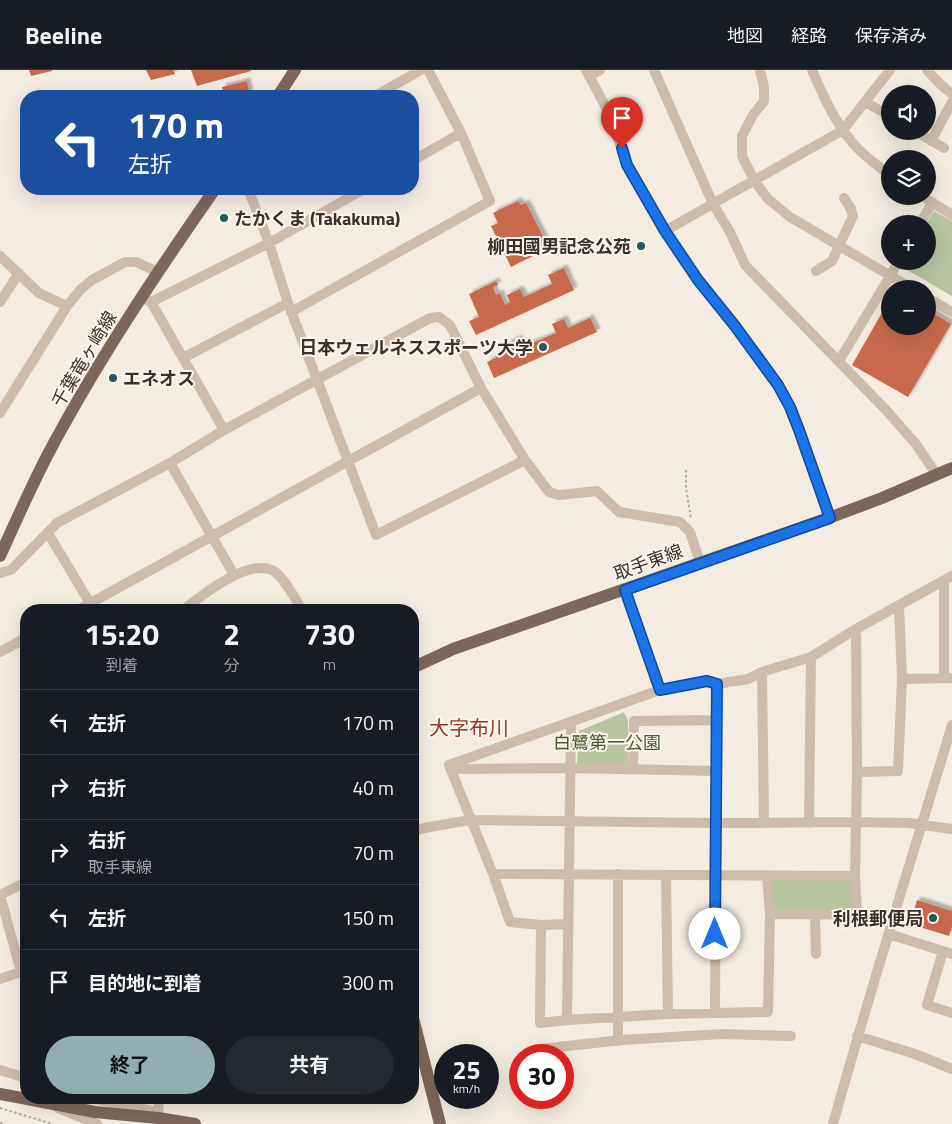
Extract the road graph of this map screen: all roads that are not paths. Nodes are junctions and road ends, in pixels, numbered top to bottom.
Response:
1 (296, 70) edge
2 (421, 70) edge
3 (428, 70) edge
4 (600, 70) edge
5 (654, 70) edge
6 (760, 70) edge
7 (812, 70) edge
8 (890, 70) edge
9 (927, 70) edge
10 (587, 73) edge
11 (282, 90) edge
12 (386, 90) edge
13 (952, 94) edge
14 (865, 102) junction
15 (952, 102) edge
16 (881, 111) edge
17 (843, 130) junction
18 (936, 131) edge
19 (462, 133) junction
20 (931, 140) edge
21 (944, 148) dead end
22 (419, 157) edge
23 (881, 168) edge
24 (755, 182) junction
25 (211, 195) edge
26 (250, 195) edge
27 (353, 195) edge
28 (844, 198) dead end
29 (713, 204) junction
30 (935, 205) edge
31 (952, 215) edge
32 (665, 231) junction
33 (268, 243) junction
34 (840, 245) junction
35 (0, 256) edge
36 (894, 270) edge
37 (816, 271) dead end
38 (158, 272) junction
39 (19, 273) junction
40 (890, 276) junction
41 (897, 280) edge
42 (146, 300) junction
43 (0, 302) edge
44 (936, 303) edge
45 (67, 306) junction
46 (290, 308) junction
47 (952, 312) edge
48 (183, 358) junction
49 (840, 361) junction
50 (318, 380) junction
51 (481, 388) junction
52 (0, 413) edge
53 (224, 430) junction
54 (525, 460) junction
55 (348, 462) junction
56 (170, 463) junction
57 (952, 468) edge
58 (937, 475) junction
59 (830, 518) junction
60 (48, 533) junction
61 (212, 536) junction
62 (0, 556) edge
63 (700, 562) junction
64 (0, 573) edge
65 (234, 575) junction
66 (948, 579) edge
67 (625, 590) junction
68 (90, 604) edge
69 (97, 604) edge
70 (190, 604) edge
71 (298, 604) edge
72 (900, 606) junction
73 (856, 629) junction
74 (20, 641) edge
75 (0, 652) edge
76 (811, 658) junction
77 (419, 665) edge
78 (762, 672) junction
79 (948, 678) edge
80 (902, 679) junction
81 (717, 684) junction
82 (660, 690) junction
83 (717, 720) junction
84 (571, 723) junction
85 (952, 725) edge
86 (570, 768) junction
87 (451, 770) junction
88 (633, 770) junction
89 (717, 771) junction
90 (857, 772) junction
91 (470, 820) junction
92 (569, 822) junction
93 (856, 822) junction
94 (716, 823) junction
95 (764, 823) junction
96 (809, 823) junction
97 (921, 824) junction
98 (952, 829) edge
99 (419, 830) edge
100 (492, 874) junction
101 (568, 874) junction
102 (618, 874) junction
103 (666, 875) junction
104 (716, 876) junction
105 (768, 876) junction
106 (855, 876) junction
107 (20, 885) edge
108 (770, 914) junction
109 (814, 914) junction
110 (857, 914) junction
111 (895, 915) junction
112 (541, 924) junction
113 (568, 924) junction
114 (889, 934) junction
115 (948, 953) edge
116 (816, 954) dead end
117 (20, 958) edge
118 (20, 972) edge
119 (0, 979) edge
120 (715, 1012) junction
121 (952, 1013) edge
122 (668, 1014) junction
123 (618, 1017) junction
124 (567, 1020) junction
125 (791, 1036) dead end
126 (857, 1036) junction
127 (618, 1041) junction
128 (419, 1042) edge
129 (574, 1045) edge
130 (952, 1069) edge
131 (0, 1070) edge
132 (20, 1076) edge
133 (0, 1094) edge
134 (20, 1098) edge
135 (48, 1104) joint
136 (119, 1104) edge
137 (159, 1104) edge
138 (158, 1118) junction
139 (98, 1124) edge
140 (195, 1124) edge
141 (440, 1124) edge
142 (833, 1124) edge

1 - 11 main road
2 - 12 street
3 - 19 street
4 - 10 street
5 - 29 street
6 - 24 street
7 - 17 street
8 - 14 street
9 - 13 street
10 - 32 street
14 - 16 street
14 - 17 street
15 - 18 street
17 - 23 street
17 - 24 street
19 - 22 street
19 - 46 street
20 - 21 street
24 - 29 street
24 - 34 street
25 - 38 main road, 千葉竜ヶ崎線
26 - 33 street
27 - 33 street
28 - 34 street
29 - 32 street
29 - 49 street
30 - 31 street
32 - 59 street
33 - 42 street
33 - 46 street
34 - 37 street
34 - 40 street
35 - 39 street
36 - 40 street
38 - 42 main road, 千葉竜ヶ崎線
38 - 45 street
39 - 43 street
39 - 45 street
40 - 41 street
40 - 49 street
42 - 48 street
42 - 62 main road, 千葉竜ヶ崎線
44 - 47 street
45 - 52 street
46 - 48 street
46 - 50 street
48 - 53 street
49 - 58 street
50 - 51 street
50 - 53 street
50 - 55 street
51 - 54 street
51 - 55 street
53 - 56 street
54 - 55 street
54 - 63 street
55 - 61 street
56 - 60 street
56 - 61 street
57 - 58 main road, 取手東線
58 - 59 main road, 取手東線
59 - 63 main road, 取手東線
60 - 64 street
60 - 68 street
61 - 65 street
61 - 69 street
63 - 67 main road, 取手東線
65 - 70 street
65 - 71 street
66 - 72 street
66 - 79 street
67 - 77 main road, 取手東線
67 - 82 street
72 - 73 street
72 - 80 street
73 - 76 street
73 - 90 street
74 - 75 street
76 - 78 street
76 - 96 street
78 - 81 street
78 - 95 street
79 - 80 street
80 - 90 street
81 - 82 street
81 - 83 street
82 - 84 street
83 - 88 street
83 - 89 street
84 - 86 street
84 - 87 street
85 - 97 street
86 - 87 street
86 - 88 street
86 - 92 street
87 - 91 street
88 - 89 street
89 - 94 street
90 - 93 street
91 - 92 street
91 - 99 street
91 - 100 street
92 - 94 street
92 - 101 street
93 - 96 street
93 - 97 street
93 - 106 street
94 - 95 street
94 - 104 street
95 - 96 street
97 - 98 street
97 - 111 street
100 - 101 street
100 - 112 street
101 - 102 street
101 - 113 street
102 - 103 street
102 - 123 street
103 - 104 street
103 - 122 street
104 - 105 street
104 - 120 street
105 - 106 street
105 - 108 street
106 - 110 street
107 - 117 street
108 - 109 street
108 - 120 street
109 - 110 street
109 - 116 street
110 - 111 street
111 - 114 street
112 - 113 street
112 - 124 street
113 - 124 street
114 - 115 street
114 - 126 street
115 - 121 street
118 - 119 street
120 - 122 street
122 - 123 street
123 - 124 street
123 - 127 street
125 - 127 street
126 - 130 street
126 - 142 street
127 - 129 street
128 - 141 main road
131 - 132 street
133 - 134 main road
135 - 138 main road
135 - 139 street
136 - 138 street
137 - 138 street
138 - 140 main road

